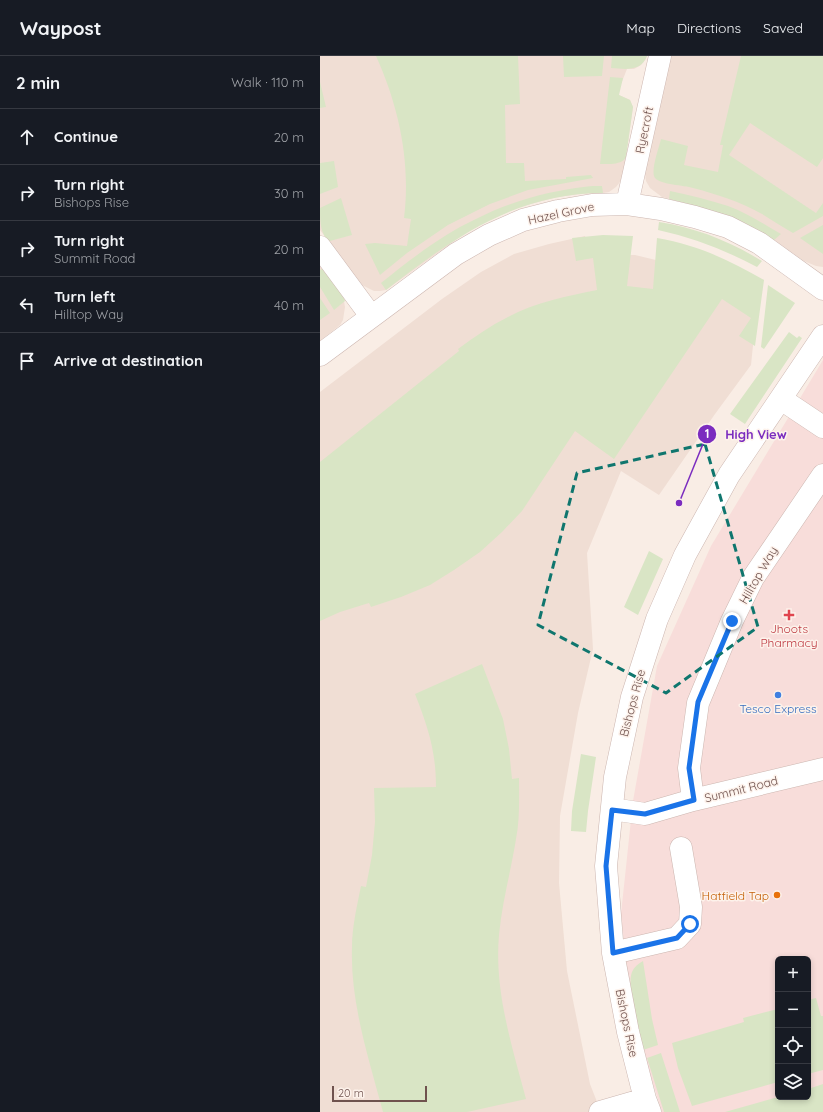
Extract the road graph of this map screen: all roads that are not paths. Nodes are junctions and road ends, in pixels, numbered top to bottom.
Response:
1 (660, 56) edge
2 (627, 204) junction
3 (320, 246) edge
4 (823, 289) edge
5 (371, 316) junction
6 (823, 336) edge
7 (320, 355) edge
8 (781, 399) junction
9 (823, 427) edge
10 (823, 475) edge
11 (823, 769) edge
12 (694, 800) junction
13 (612, 810) junction
14 (681, 848) dead end
15 (613, 953) junction
16 (648, 1106) edge
17 (600, 1112) edge

1 - 2 street, Ryecroft
2 - 4 street, Hazel Grove
2 - 5 street, Hazel Grove
3 - 5 street
5 - 7 street, Hazel Grove
6 - 8 street, Bishops Rise
8 - 9 street
8 - 13 street, Bishops Rise
10 - 12 street, Hilltop Way
11 - 12 street, Summit Road
12 - 13 street, Summit Road
13 - 15 street, Bishops Rise
14 - 15 street
15 - 16 street, Bishops Rise
16 - 17 street

